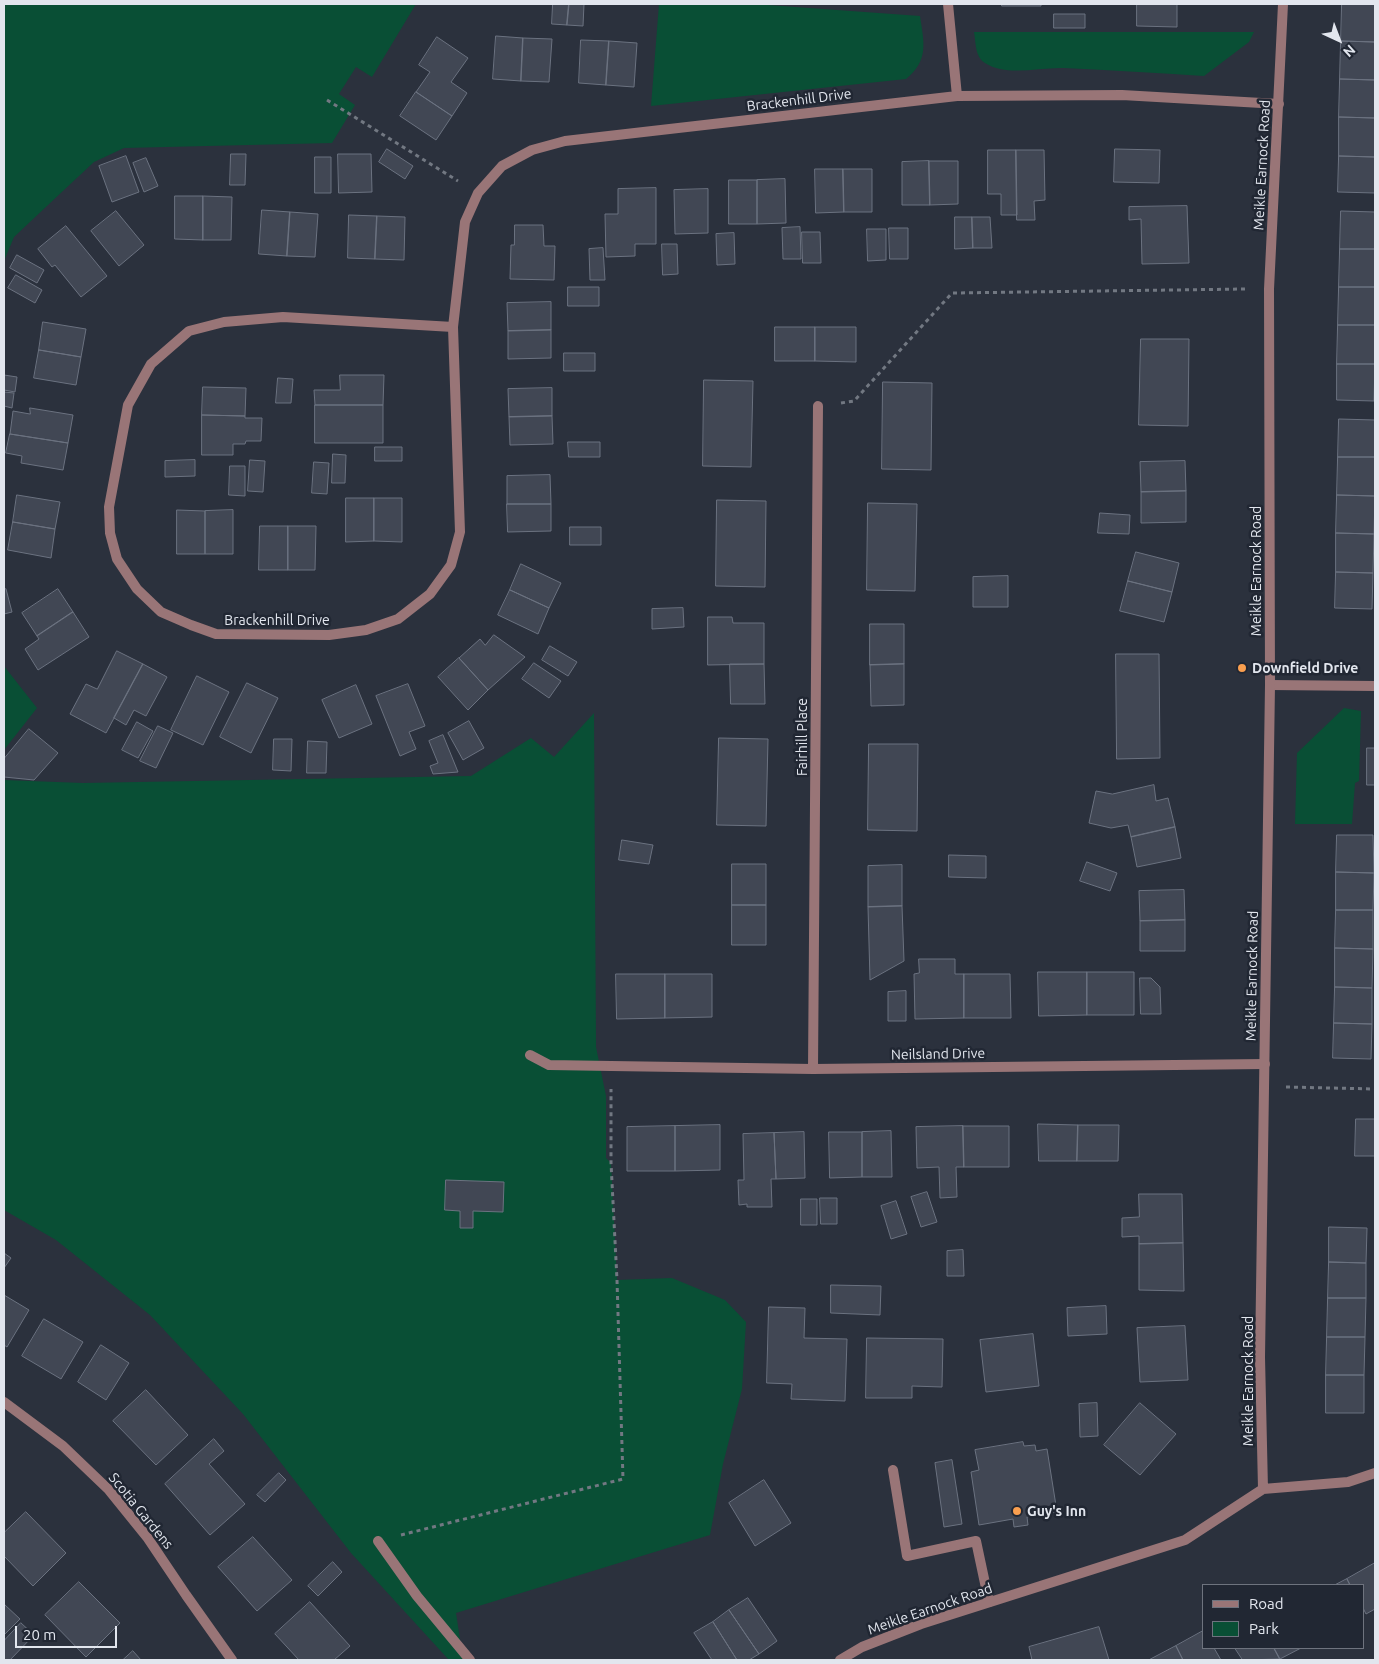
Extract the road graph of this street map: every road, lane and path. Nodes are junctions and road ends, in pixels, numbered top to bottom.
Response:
1 (948, 4) edge
2 (1283, 4) edge
3 (957, 96) junction
4 (327, 100) dead end
5 (1279, 104) junction
6 (478, 193) junction
7 (1269, 289) junction
8 (453, 327) junction
9 (818, 406) joint
10 (1270, 685) junction
11 (1375, 686) edge
12 (530, 1055) dead end
13 (1265, 1064) junction
14 (611, 1066) junction
15 (813, 1069) junction
16 (1265, 1087) junction
17 (1375, 1089) edge
18 (4, 1402) edge
19 (893, 1470) dead end
20 (1375, 1473) edge
21 (1263, 1489) junction
22 (378, 1541) joint
23 (989, 1602) junction
24 (232, 1660) edge
25 (470, 1660) edge
26 (840, 1660) edge

1 - 3 street
2 - 5 street, Meikle Earnock Road
3 - 5 street, Brackenhill Drive
3 - 6 street, Brackenhill Drive
4 - 6 path
5 - 7 street, Meikle Earnock Road
6 - 8 street, Brackenhill Drive
7 - 9 path
7 - 10 street, Meikle Earnock Road
8 - 8 street, Brackenhill Drive
9 - 15 street, Fairhill Place
10 - 11 street
10 - 13 street, Meikle Earnock Road
12 - 14 street, Neilsland Drive
13 - 15 street, Neilsland Drive
13 - 16 street, Meikle Earnock Road
14 - 15 street, Neilsland Drive
14 - 22 path
16 - 17 path
16 - 21 street, Meikle Earnock Road
18 - 24 street, Scotia Gardens
19 - 23 street
20 - 21 street
21 - 23 street, Meikle Earnock Road
22 - 25 street
23 - 26 street, Meikle Earnock Road

